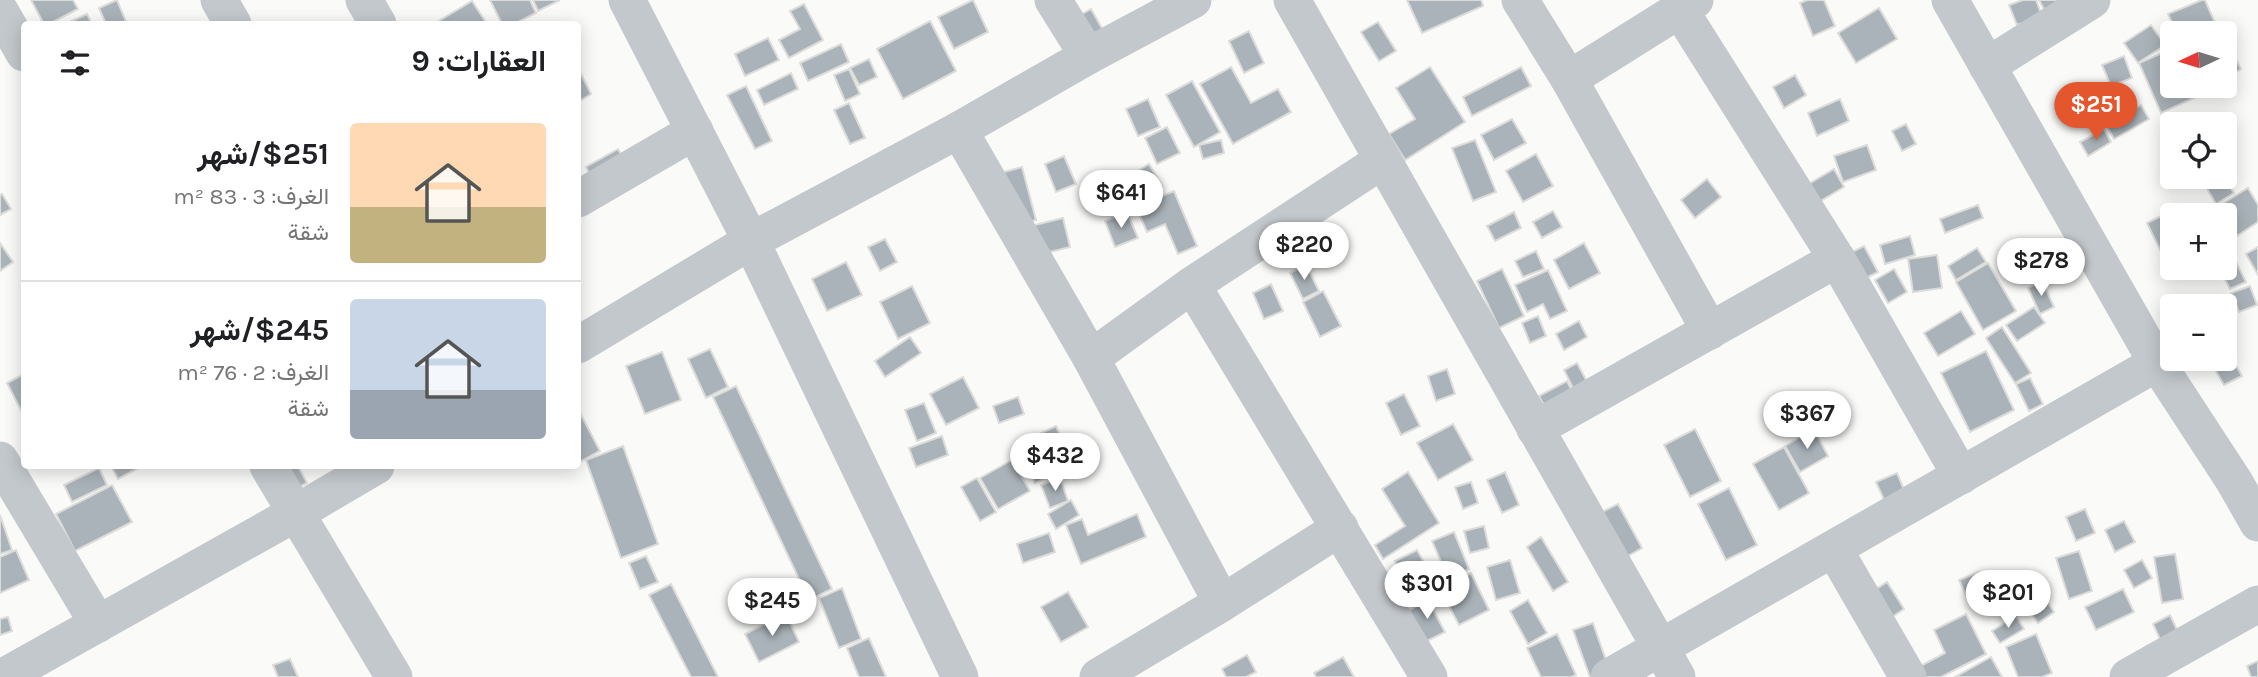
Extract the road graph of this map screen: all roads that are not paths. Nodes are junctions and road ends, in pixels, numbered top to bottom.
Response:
1 (219, 0) edge
2 (364, 0) edge
3 (1054, 0) edge
4 (1193, 0) edge
5 (1293, 0) edge
6 (1520, 0) edge
7 (1950, 0) edge
8 (2092, 0) edge
9 (642, 5) edge
10 (1688, 5) edge
11 (0, 11) edge
12 (231, 21) edge
13 (376, 21) edge
14 (15, 53) edge
15 (1088, 56) junction
16 (1987, 66) junction
17 (1569, 79) junction
18 (959, 130) junction
19 (695, 131) junction
20 (1383, 160) junction
21 (581, 197) edge
22 (751, 241) junction
23 (1837, 259) junction
24 (1192, 285) junction
25 (1710, 331) junction
26 (581, 343) edge
27 (1091, 358) junction
28 (2157, 363) junction
29 (1535, 429) junction
30 (0, 460) edge
31 (270, 469) edge
32 (371, 469) edge
33 (2246, 475) edge
34 (1961, 476) junction
35 (296, 513) junction
36 (2258, 523) edge
37 (1340, 528) junction
38 (1834, 549) junction
39 (1222, 603) junction
40 (2258, 604) edge
41 (98, 624) junction
42 (1668, 663) edge
43 (3, 677) edge
44 (394, 677) edge
45 (960, 677) edge
46 (1098, 677) edge
47 (1429, 677) edge
48 (1609, 677) edge
49 (1908, 677) edge
50 (2128, 677) edge

1 - 12 street
2 - 13 street
3 - 15 street
4 - 15 street
5 - 20 street
6 - 17 street
7 - 16 street
8 - 16 street
9 - 19 street
10 - 17 street
10 - 23 street
11 - 14 street
15 - 18 street
16 - 28 street
17 - 25 street
18 - 22 street
18 - 27 street
19 - 21 street
19 - 22 street
20 - 24 street
20 - 29 street
22 - 26 street
22 - 45 street
23 - 25 street
23 - 34 street
24 - 27 street
24 - 37 street
25 - 29 street
27 - 39 street
28 - 33 street
28 - 34 street
29 - 42 street
30 - 41 street
31 - 35 street
32 - 35 street
33 - 36 street
34 - 38 street
35 - 41 street
35 - 44 street
37 - 39 street
37 - 47 street
38 - 42 street
38 - 49 street
39 - 46 street
40 - 50 street
41 - 43 street
42 - 48 street

